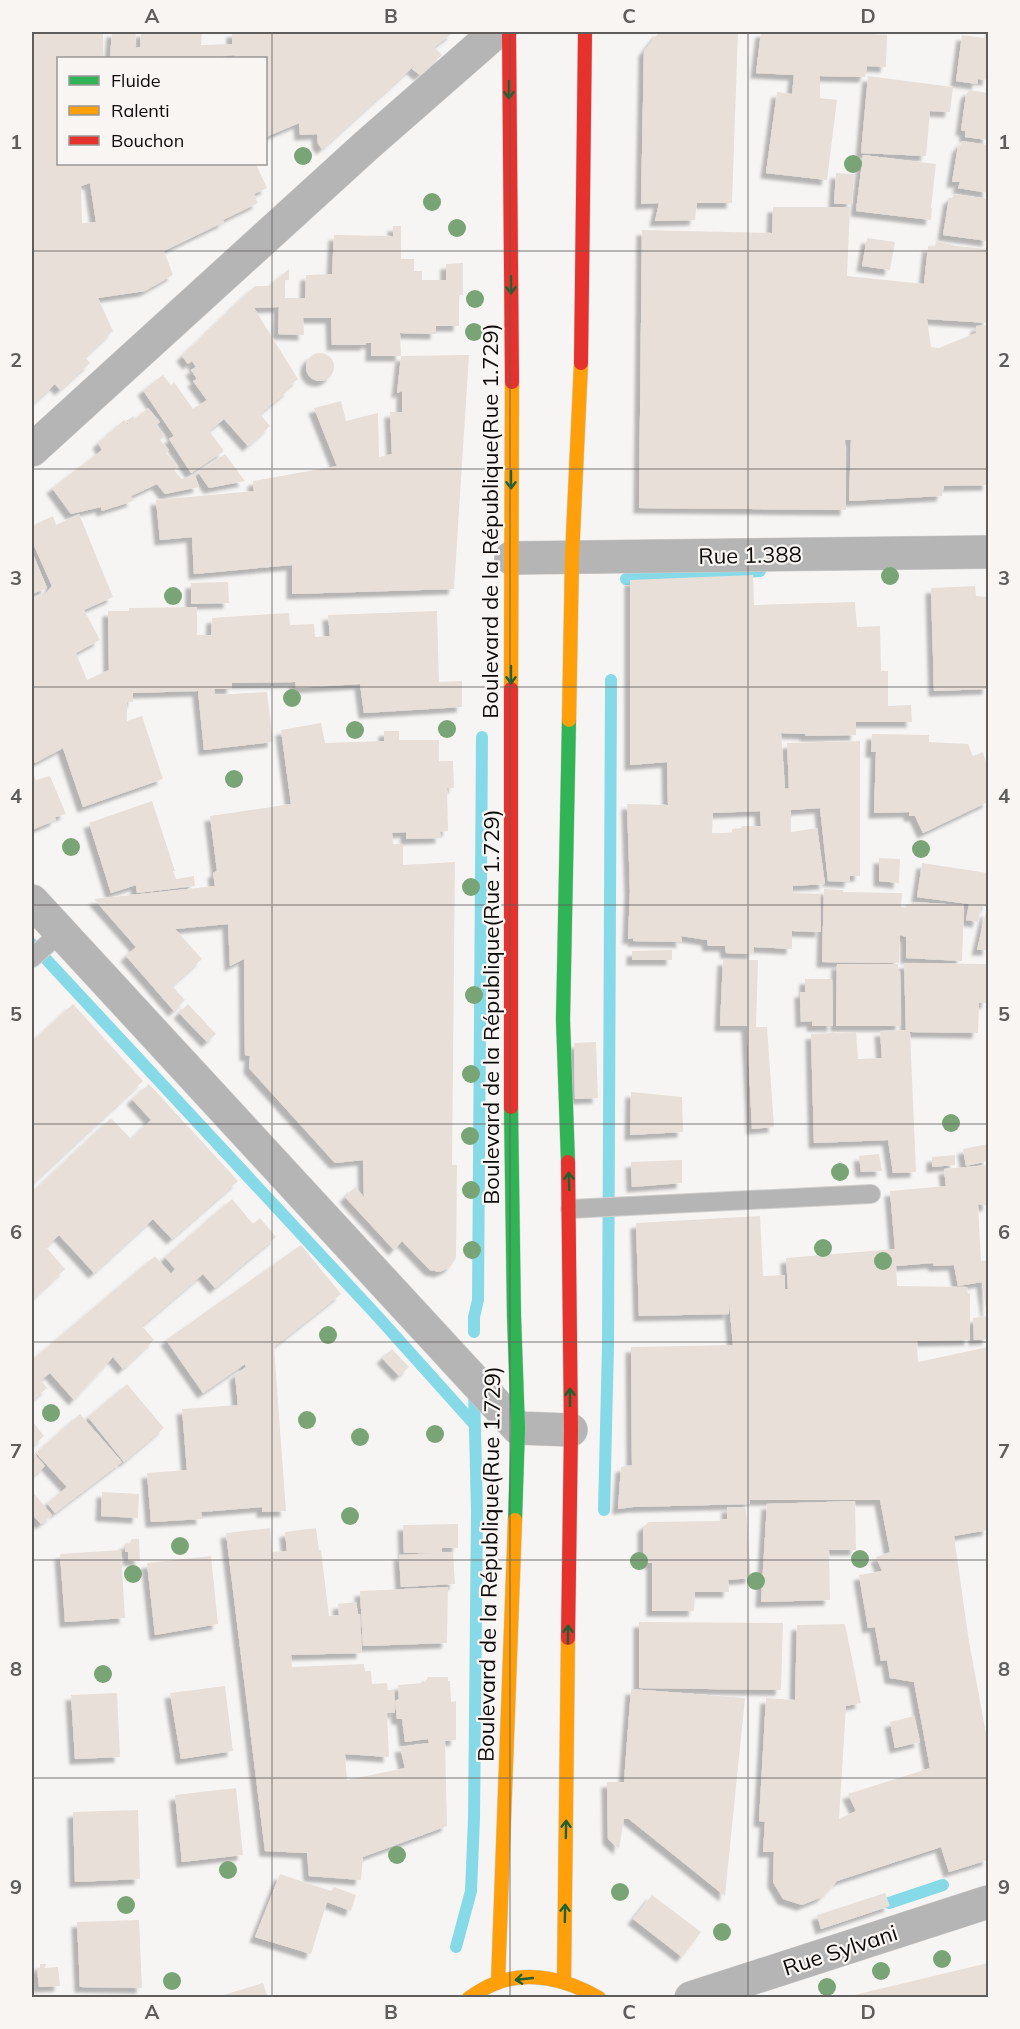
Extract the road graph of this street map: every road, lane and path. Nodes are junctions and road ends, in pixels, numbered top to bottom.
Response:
1 (496, 32) edge
2 (509, 32) edge
3 (585, 32) edge
4 (32, 450) edge
5 (988, 552) edge
6 (572, 557) junction
7 (511, 558) junction
8 (32, 901) edge
9 (61, 932) junction
10 (32, 958) edge
11 (871, 1194) dead end
12 (570, 1209) junction
13 (518, 1428) junction
14 (571, 1430) junction
15 (988, 1902) edge
16 (564, 1981) junction
17 (498, 1982) junction
18 (469, 1998) edge
19 (599, 1998) edge
20 (691, 1998) edge

1 - 4 street
2 -> 7 main road, Boulevard de la République(Rue 1.729)
3 - 6 main road
5 - 6 street, Rue 1.388
6 - 7 street, Rue 1.388
12 -> 6 main road
7 -> 13 main road, Boulevard de la République(Rue 1.729)
8 - 9 street
9 - 10 lane
9 - 13 street
11 - 12 lane
14 -> 12 main road
13 - 14 street
13 - 17 main road, Boulevard de la République(Rue 1.729)
16 -> 14 main road
15 - 20 street, Rue Sylvani
16 -> 17 main road
16 - 19 main road
17 - 18 main road

